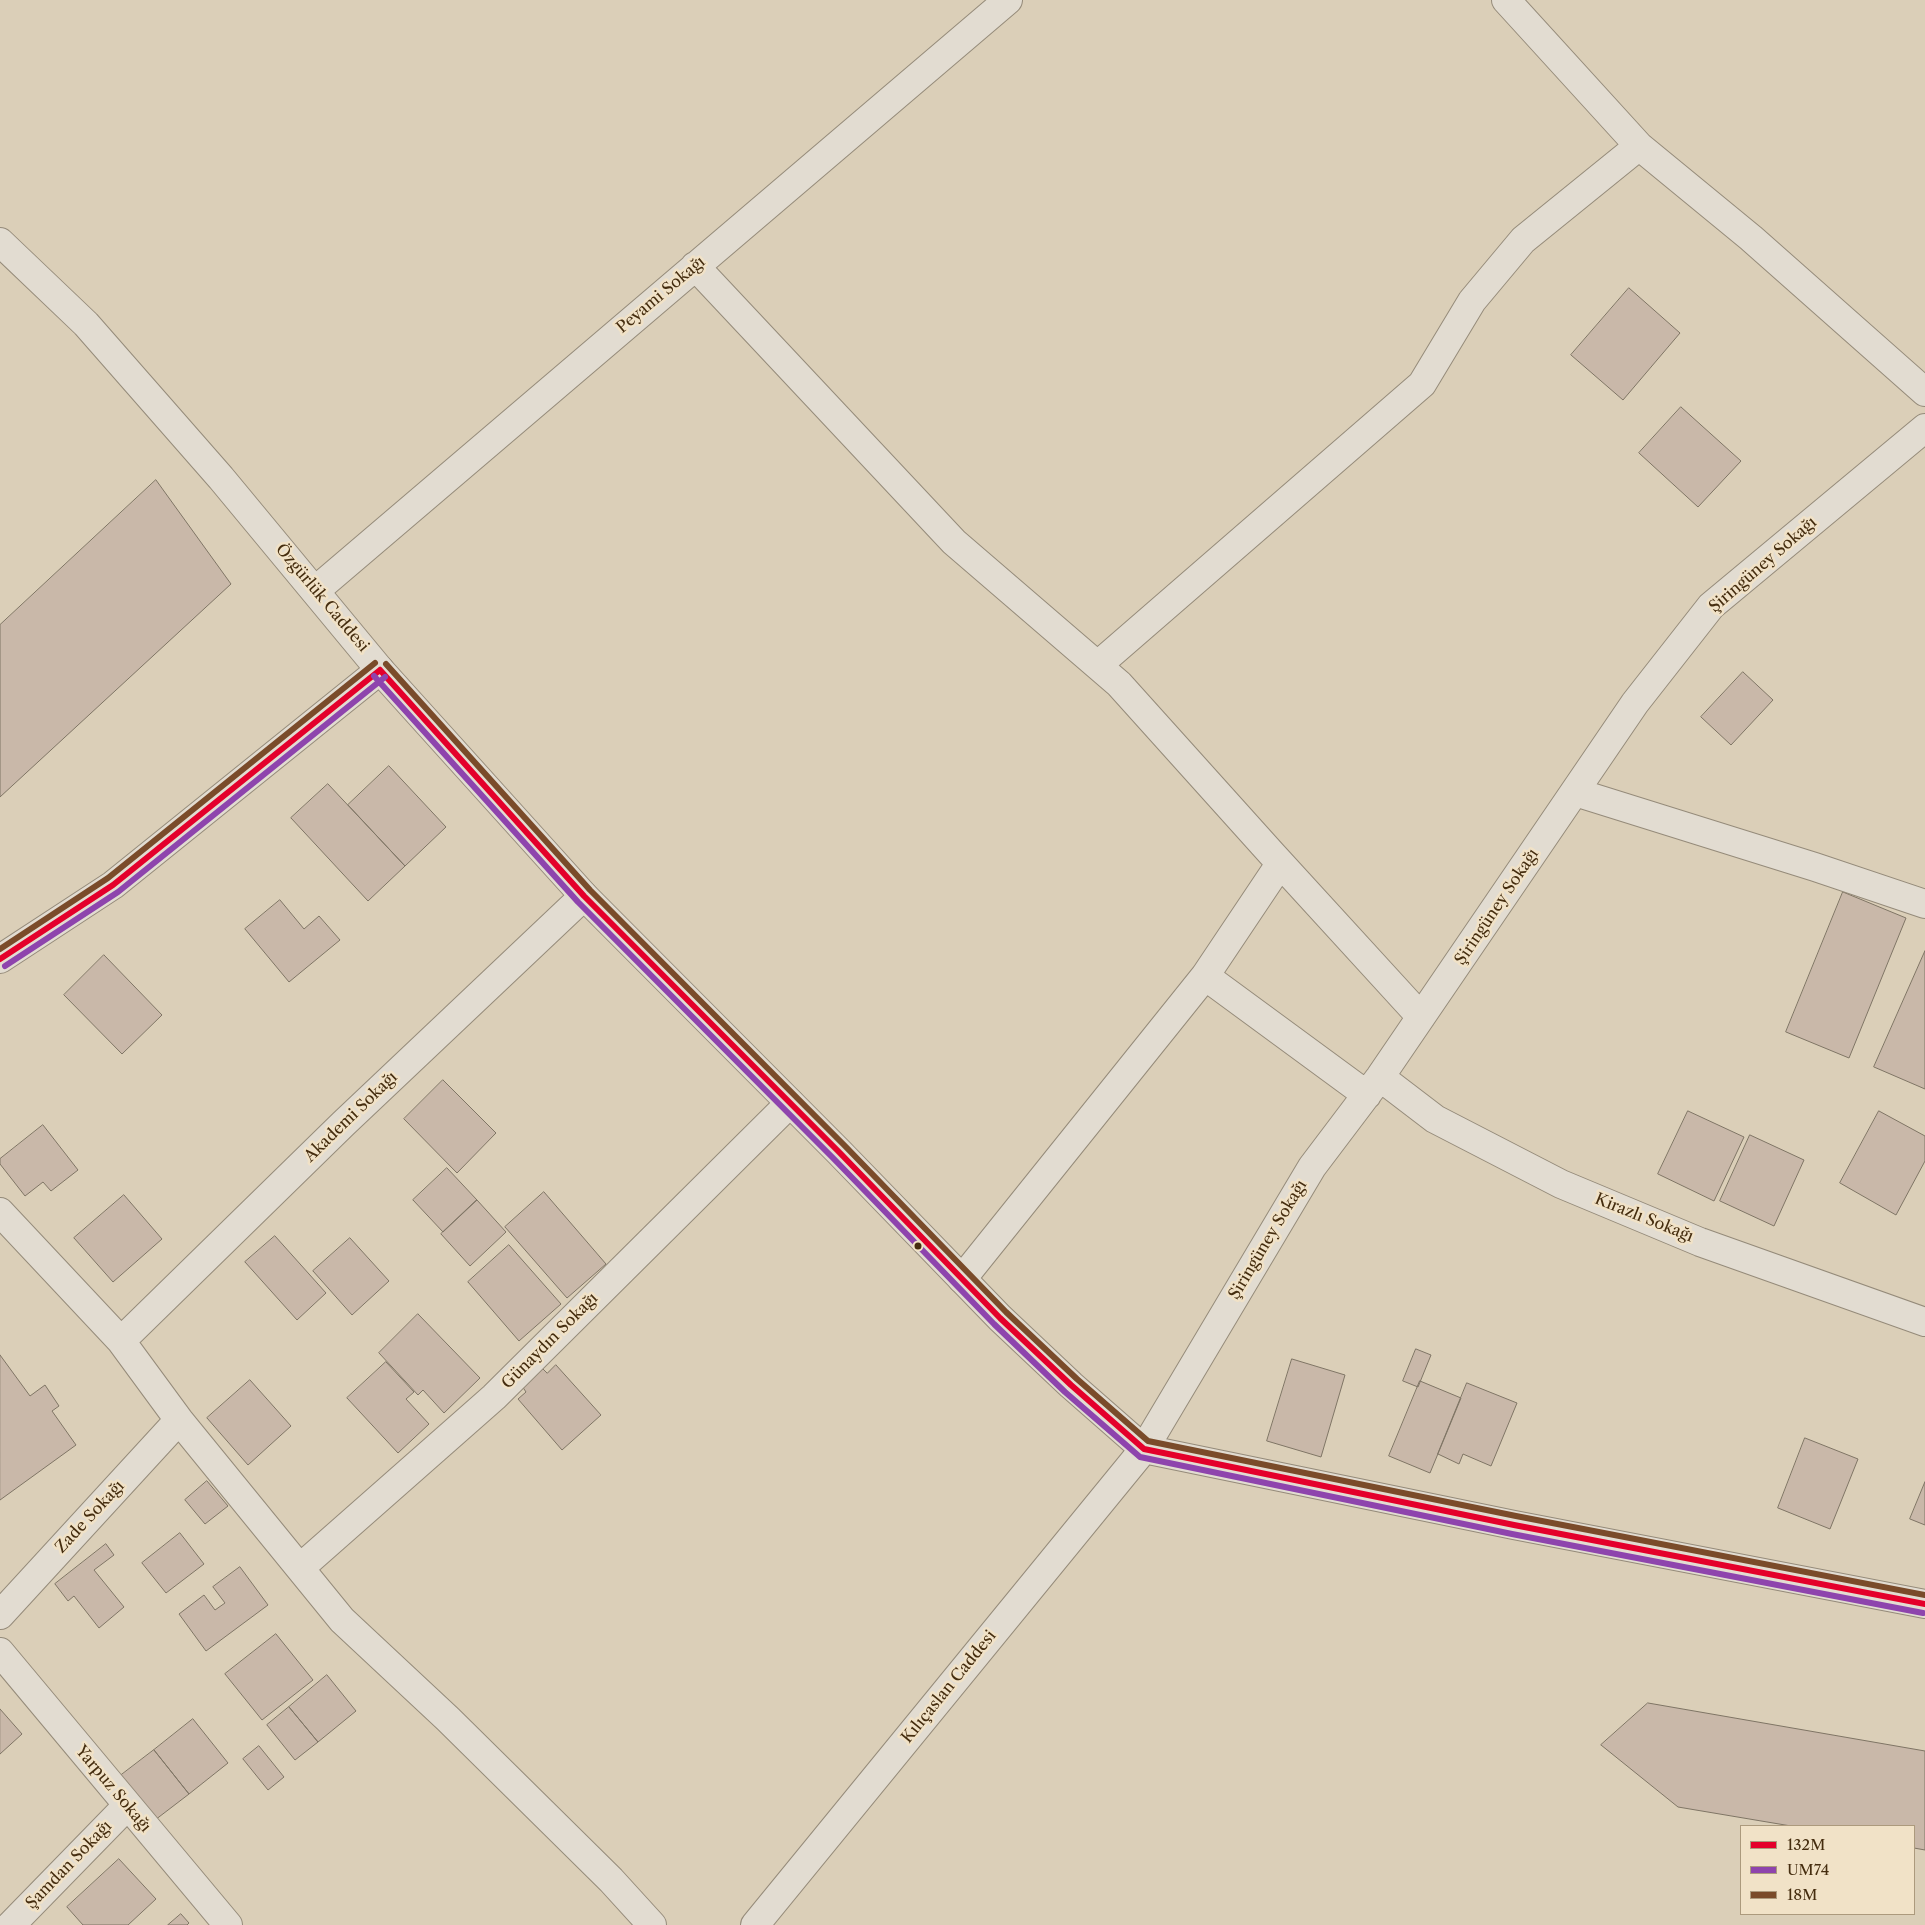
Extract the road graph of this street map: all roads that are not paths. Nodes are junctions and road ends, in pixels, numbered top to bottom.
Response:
1 (1008, 0) edge
2 (1506, 0) edge
3 (1639, 146) junction
4 (0, 242) edge
5 (695, 266) junction
6 (1925, 392) edge
7 (1925, 428) edge
8 (316, 590) junction
9 (1098, 665) junction
10 (380, 670) junction
11 (1575, 792) junction
12 (1280, 864) junction
13 (584, 896) junction
14 (1925, 904) edge
15 (0, 959) edge
16 (1205, 976) junction
17 (1421, 1017) junction
18 (1373, 1086) junction
19 (790, 1103) junction
20 (0, 1212) edge
21 (962, 1279) junction
22 (1925, 1322) edge
23 (121, 1341) junction
24 (179, 1420) junction
25 (1144, 1449) junction
26 (300, 1568) junction
27 (1925, 1604) edge
28 (0, 1615) edge
29 (0, 1652) edge
30 (127, 1806) junction
31 (11, 1925) edge
32 (228, 1925) edge
33 (652, 1925) edge
34 (755, 1925) edge

1 - 5 street, Peyami Sokağı
2 - 3 street
3 - 6 street
3 - 9 street
4 - 8 street, Özgürlük Caddesi
5 - 8 street, Peyami Sokağı
5 - 9 street
7 - 11 street, Şiringüney Sokağı
8 - 10 street, Özgürlük Caddesi
9 - 12 street
10 - 13 street, Özgürlük Caddesi
10 - 15 street
11 - 14 street
11 - 17 street, Şiringüney Sokağı
12 - 16 street
12 - 17 street
13 - 19 street, Özgürlük Caddesi
13 - 23 street, Akademi Sokağı
16 - 18 street, Kirazlı Sokağı
16 - 21 street
17 - 18 street, Şiringüney Sokağı
18 - 22 street, Kirazlı Sokağı
18 - 25 street, Şiringüney Sokağı
19 - 21 street, Özgürlük Caddesi
19 - 26 street, Günaydın Sokağı
20 - 23 street
21 - 25 street, Özgürlük Caddesi
23 - 24 street
24 - 26 street
24 - 28 street, Zade Sokağı
25 - 27 street, Özgürlük Caddesi
25 - 34 street, Kılıçaslan Caddesi
26 - 33 street
29 - 30 street, Yarpuz Sokağı
30 - 31 street, Şamdan Sokağı
30 - 32 street, Yarpuz Sokağı

